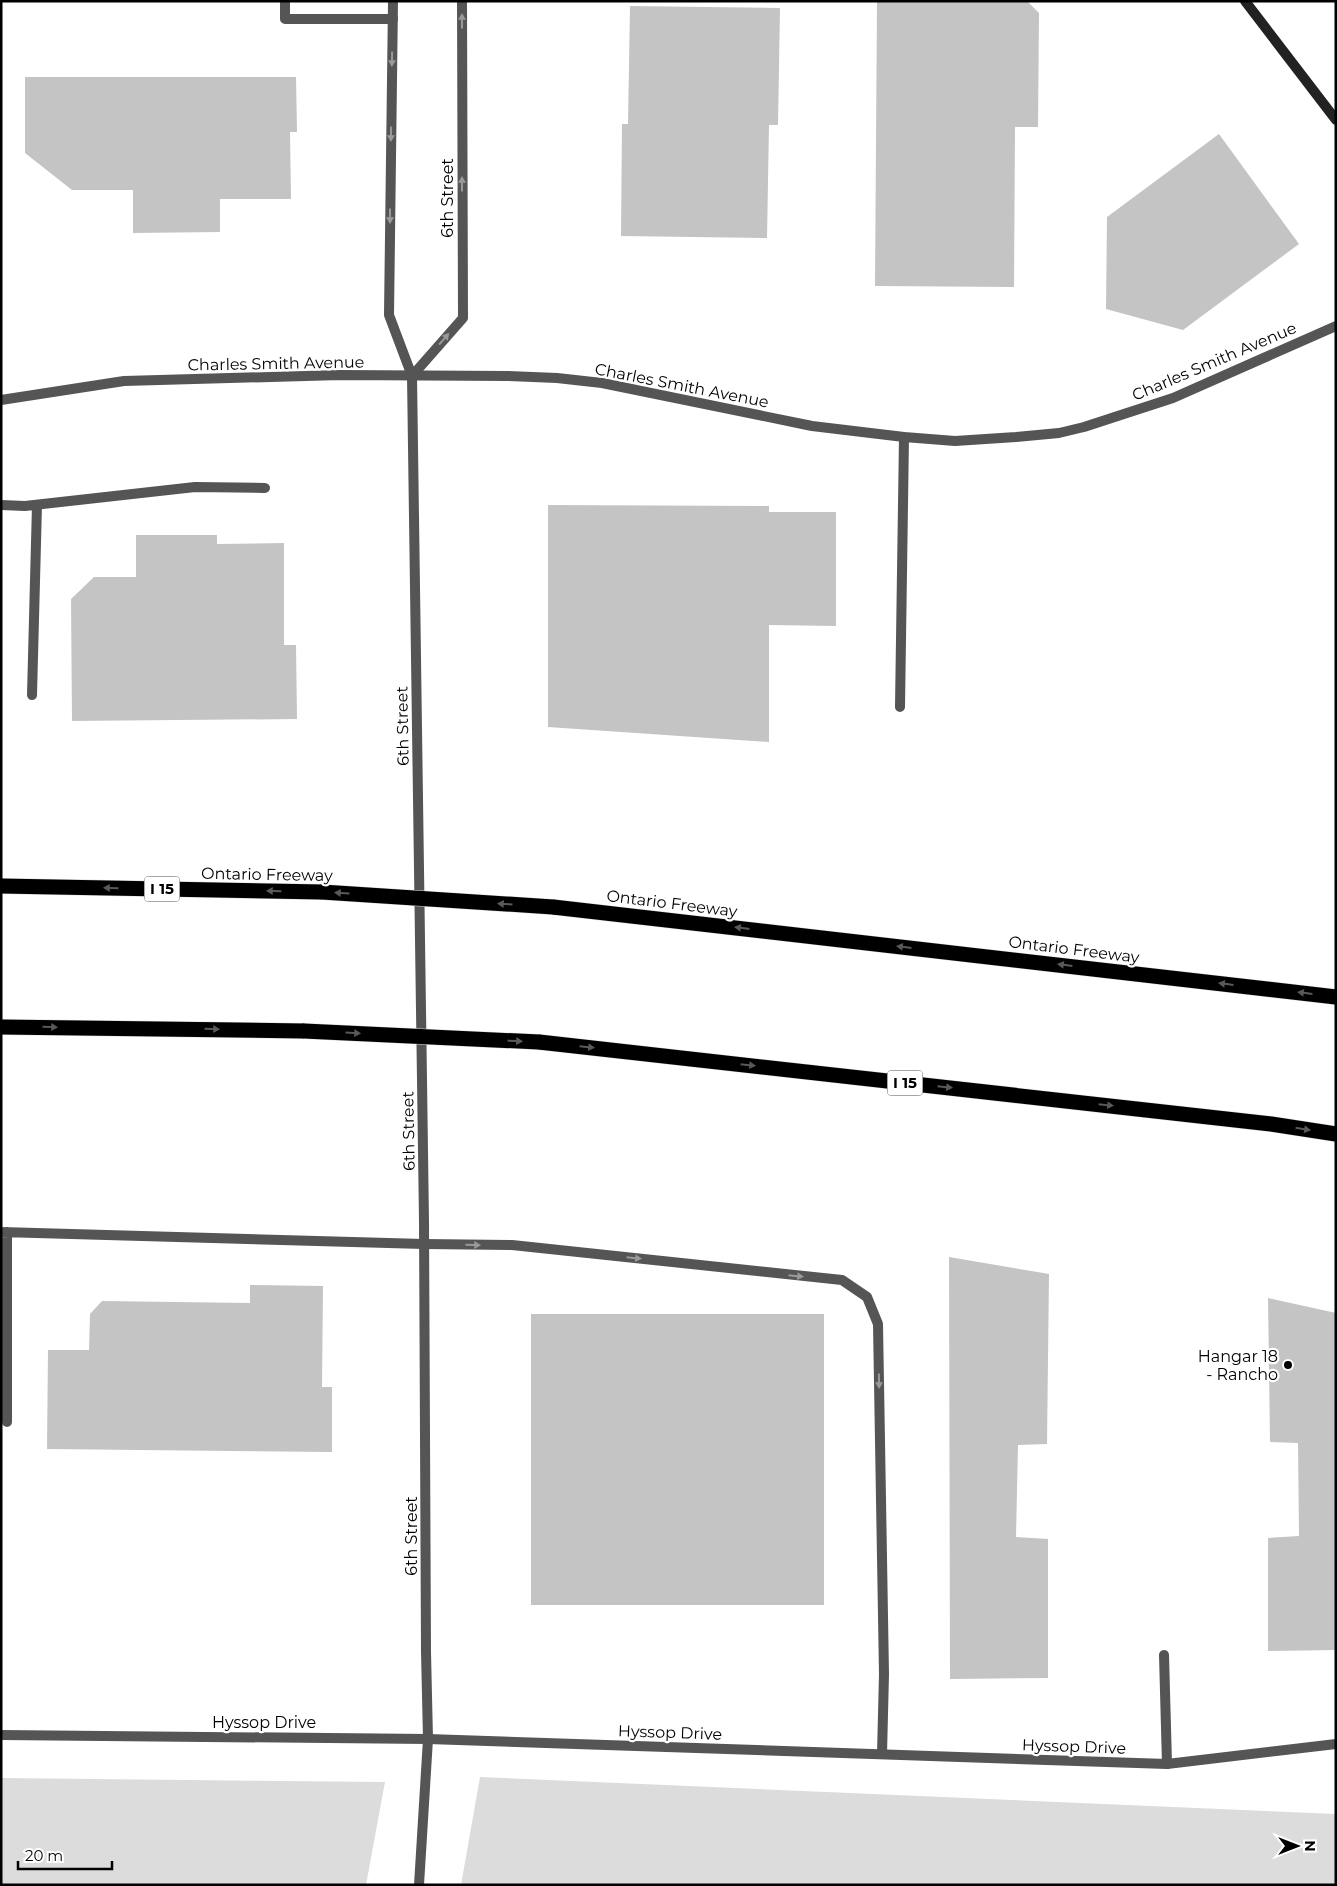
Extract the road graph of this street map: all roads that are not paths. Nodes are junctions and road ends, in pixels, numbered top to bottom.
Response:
1 (285, 1) edge
2 (392, 1) edge
3 (462, 1) edge
4 (1245, 1) edge
5 (392, 19) junction
6 (1336, 120) edge
7 (1336, 326) edge
8 (412, 376) junction
9 (1, 400) edge
10 (904, 438) junction
11 (265, 488) dead end
12 (37, 504) junction
13 (1, 505) edge
14 (32, 695) dead end
15 (900, 707) dead end
16 (1, 886) edge
17 (1336, 997) edge
18 (1, 1027) edge
19 (1336, 1134) edge
20 (4, 1232) edge
21 (424, 1244) junction
22 (7, 1422) dead end
23 (1164, 1655) dead end
24 (1, 1735) edge
25 (428, 1738) junction
26 (1336, 1744) edge
27 (882, 1754) junction
28 (1166, 1764) junction
29 (418, 1885) edge

1 - 5 street
2 - 5 street, 6th Street
8 -> 3 street, 6th Street
4 - 6 main road
5 -> 8 street, 6th Street
7 - 10 street, Charles Smith Avenue
8 - 9 street, Charles Smith Avenue
8 - 10 street, Charles Smith Avenue
8 - 21 street, 6th Street
10 - 15 street
11 - 12 street
12 - 13 street
12 - 14 street
17 -> 16 highway, Ontario Freeway / I 15, bridge
18 -> 19 highway, I 15, bridge
20 - 21 street
20 - 22 street
21 - 25 street, 6th Street
21 -> 27 street
23 - 28 street
24 - 25 street, Hyssop Drive
25 - 27 street, Hyssop Drive
25 - 29 street, 6th Street
26 - 28 street, Hyssop Drive
27 - 28 street, Hyssop Drive

